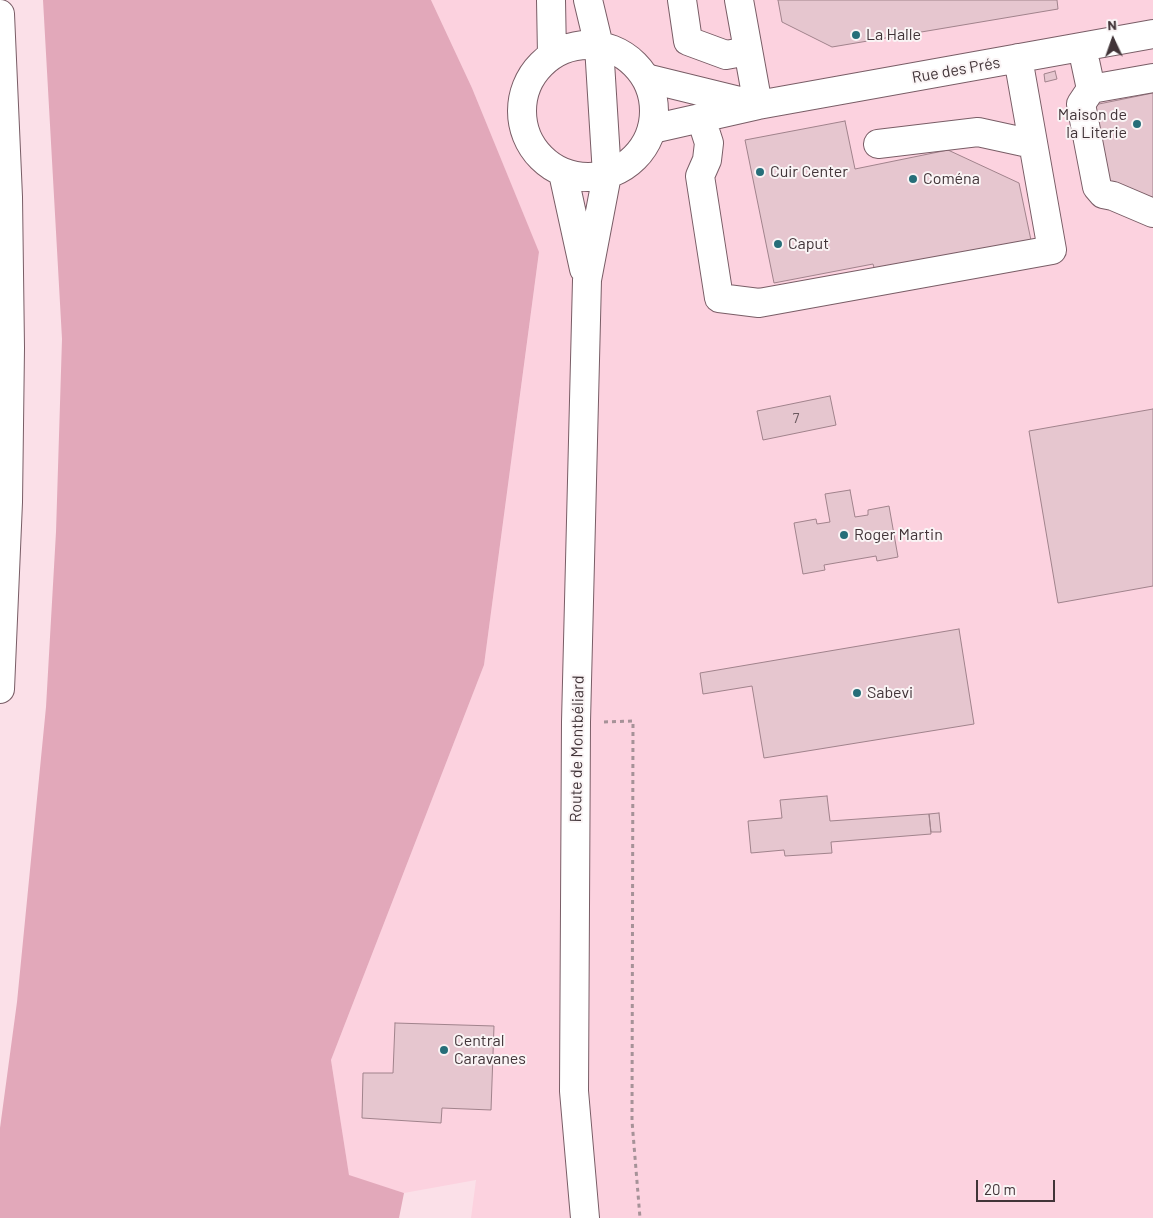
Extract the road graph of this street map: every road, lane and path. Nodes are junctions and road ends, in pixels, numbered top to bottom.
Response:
1 (551, 0) edge
2 (588, 0) edge
3 (682, 0) edge
4 (739, 0) edge
5 (0, 14) edge
6 (1153, 34) edge
7 (599, 46) junction
8 (1082, 47) junction
9 (748, 52) junction
10 (552, 55) junction
11 (1018, 58) junction
12 (646, 78) junction
13 (1153, 78) edge
14 (1091, 88) junction
15 (758, 105) junction
16 (701, 118) junction
17 (652, 130) junction
18 (878, 144) dead end
19 (1033, 144) junction
20 (563, 173) junction
21 (608, 175) junction
22 (1153, 213) edge
23 (587, 280) junction
24 (0, 689) edge
25 (576, 722) junction
26 (585, 1218) edge
27 (640, 1218) edge

1 - 10 main road
2 - 7 main road
3 - 9 main road
4 - 9 main road
5 - 24 main road
6 - 8 main road, Rue des Prés
7 - 10 main road
7 - 12 main road
7 - 21 main road, Route de Montbéliard
8 - 11 main road, Rue des Prés
8 - 14 main road
9 - 15 main road
10 - 20 main road
11 - 15 main road, Rue des Prés
11 - 19 main road
12 - 15 main road
12 - 17 main road
13 - 14 main road
14 - 22 main road
15 - 16 main road, Rue des Prés
16 - 17 main road, Rue des Prés
16 - 19 main road
17 - 21 main road
18 - 19 main road
20 - 21 main road
20 - 23 main road, Route de Montbéliard
21 - 23 main road, Route de Montbéliard
23 - 25 main road, Route de Montbéliard
25 - 26 main road, Route de Montbéliard
25 - 27 path

